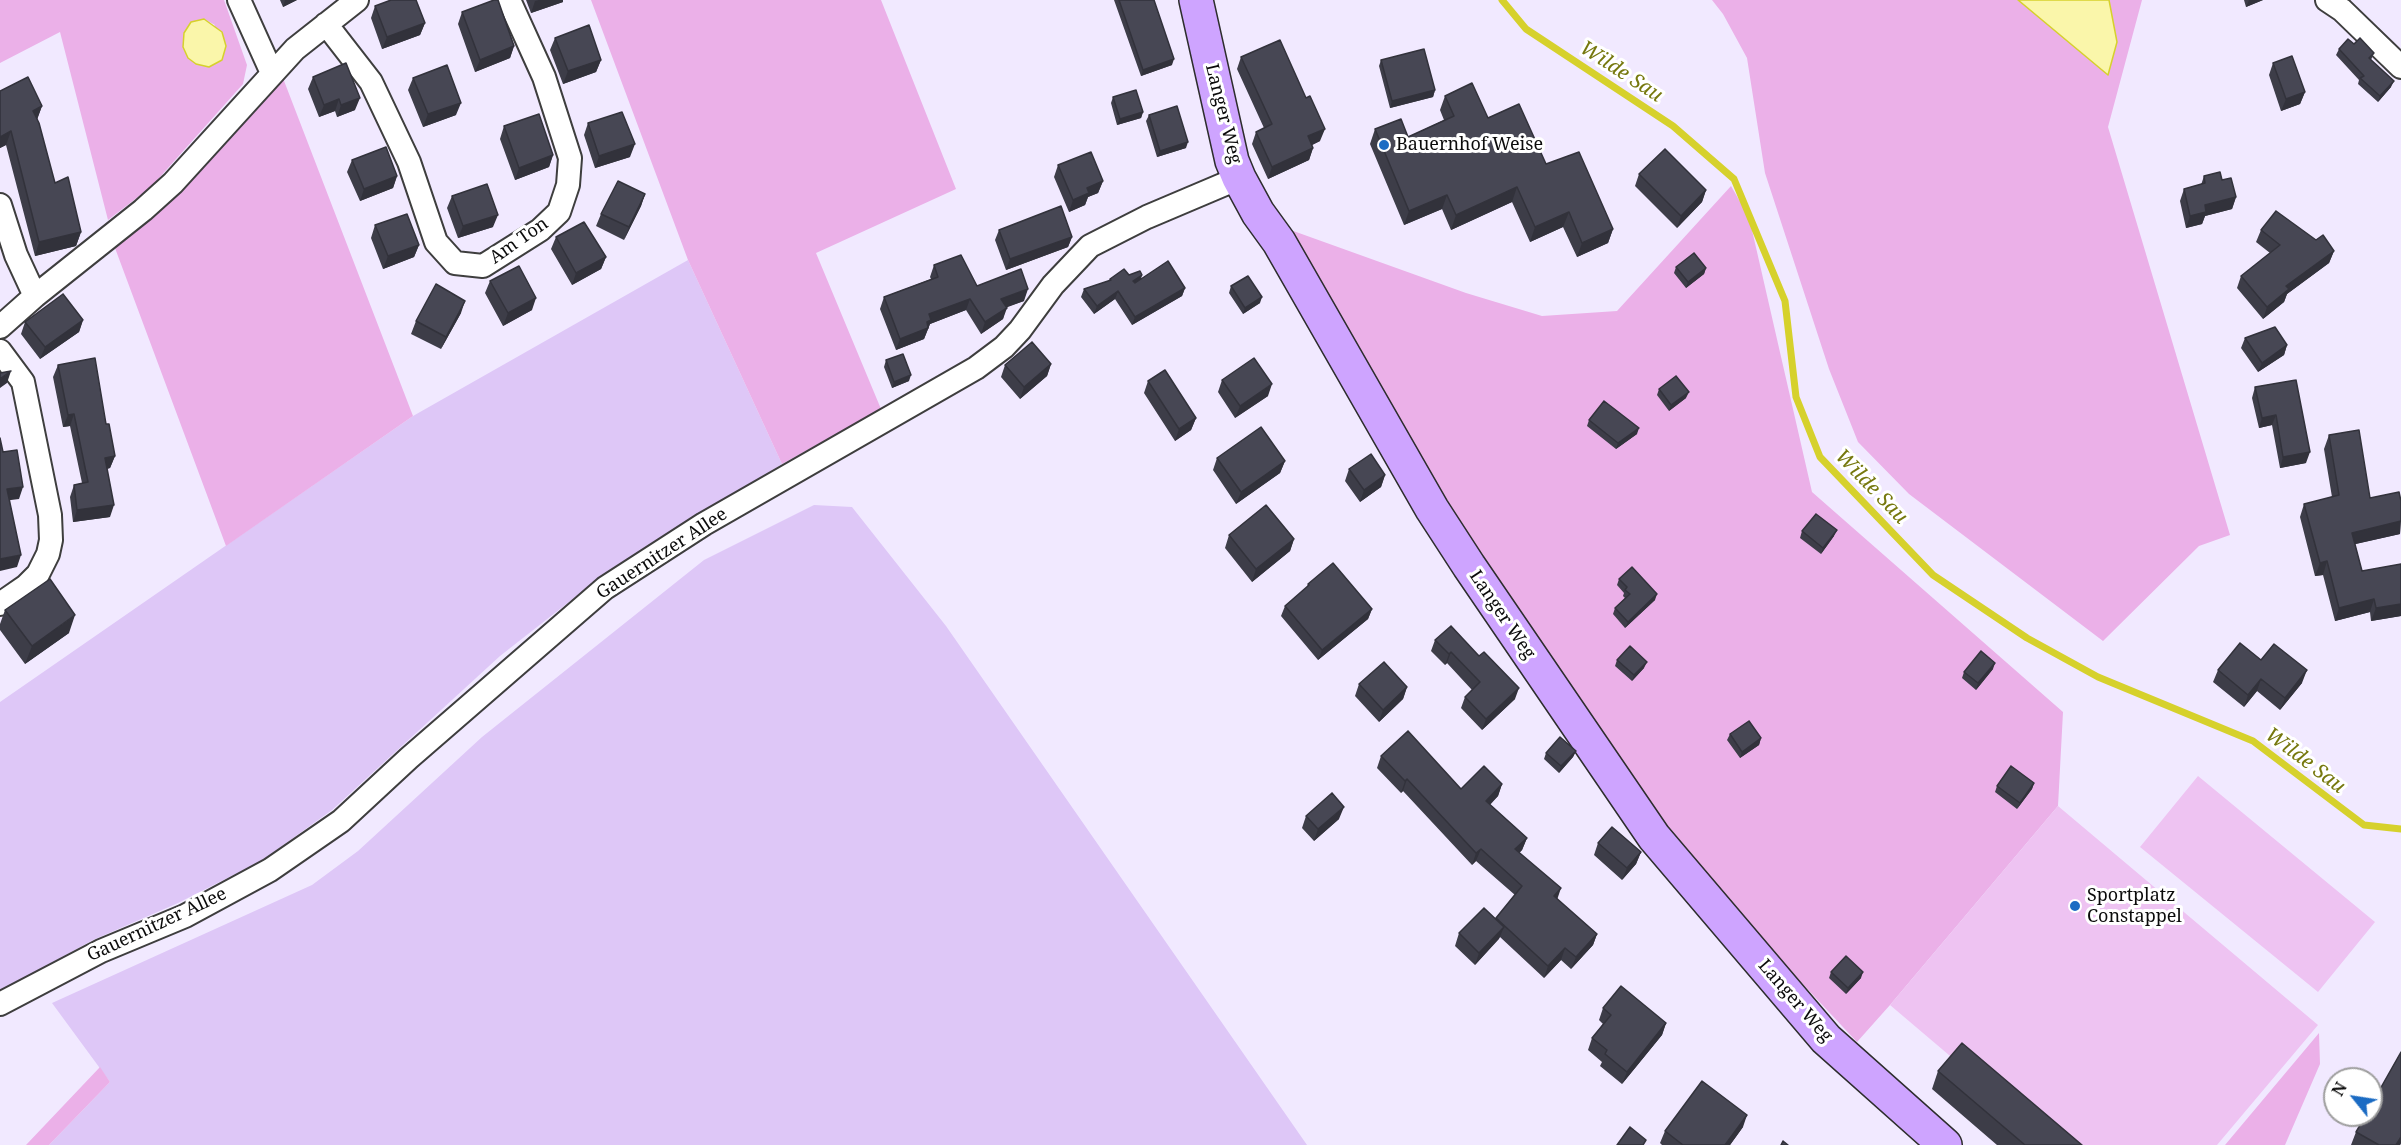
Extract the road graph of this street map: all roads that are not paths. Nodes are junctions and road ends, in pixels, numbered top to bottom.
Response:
1 (239, 0) edge
2 (357, 0) edge
3 (508, 0) edge
4 (1196, 0) edge
5 (2326, 0) edge
6 (326, 24) junction
7 (2401, 67) edge
8 (272, 73) junction
9 (1239, 178) junction
10 (0, 205) edge
11 (35, 296) junction
12 (0, 327) edge
13 (0, 351) edge
14 (0, 604) edge
15 (0, 1004) edge
16 (1945, 1145) edge

1 - 8 street
2 - 6 street
3 - 6 street, Am Ton
4 - 9 street, Langer Weg
5 - 7 street
6 - 8 street
8 - 11 street
9 - 15 street, Gauernitzer Allee
9 - 16 street, Langer Weg
10 - 11 street
11 - 12 street
13 - 14 street

